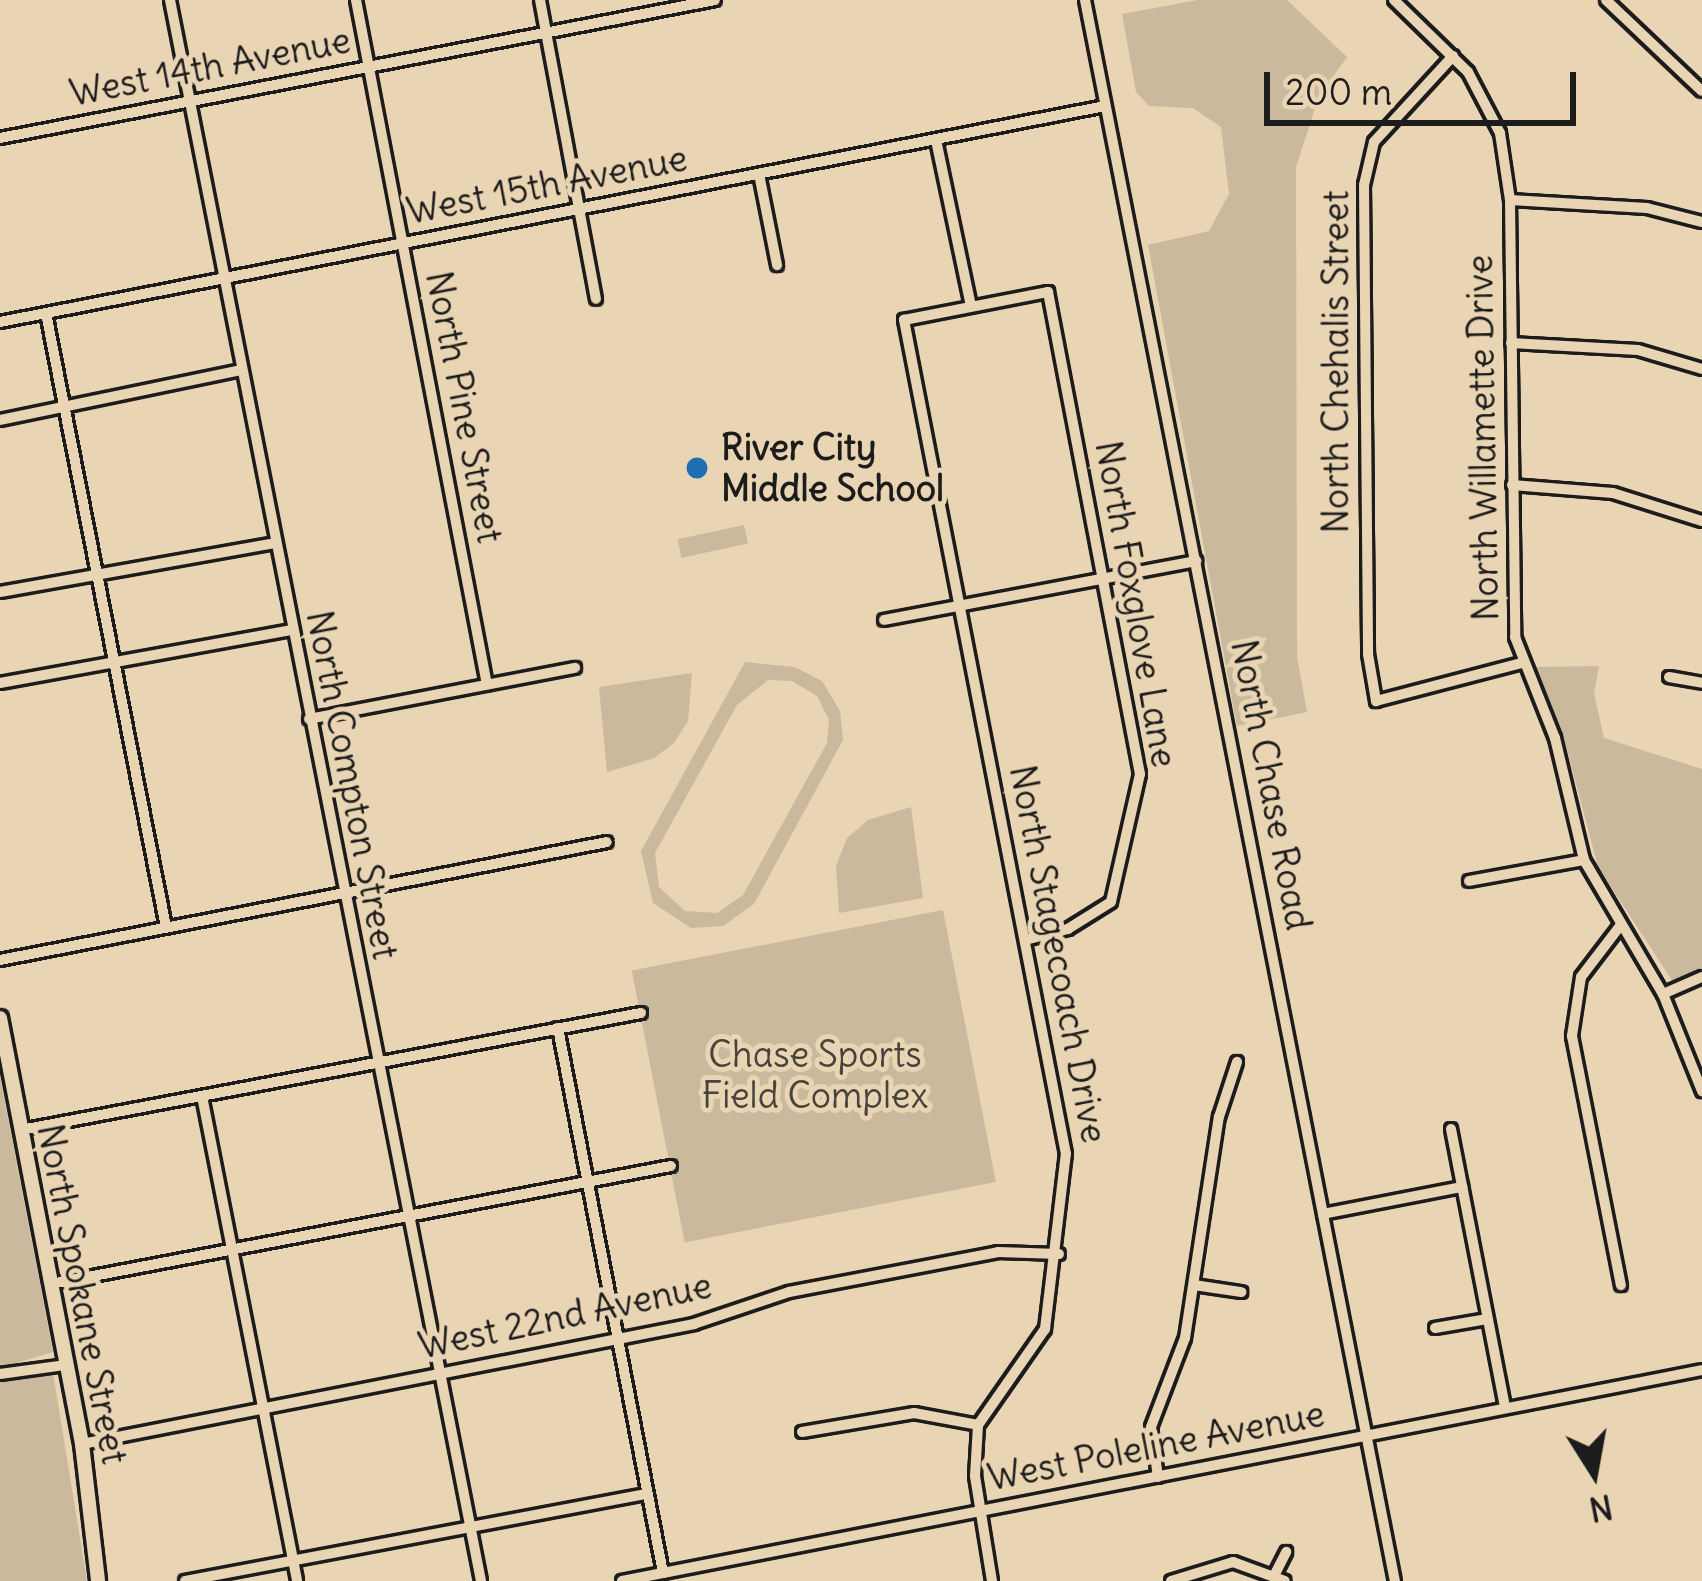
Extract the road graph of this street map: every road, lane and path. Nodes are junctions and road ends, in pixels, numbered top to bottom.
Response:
1 (170, 0) edge
2 (356, 0) edge
3 (540, 0) edge
4 (715, 0) edge
5 (1085, 0) edge
6 (1394, 0) edge
7 (1606, 0) edge
8 (546, 33) junction
9 (1453, 56) junction
10 (368, 67) junction
11 (1702, 91) edge
12 (190, 101) junction
13 (1106, 106) junction
14 (0, 138) edge
15 (937, 140) junction
16 (759, 174) junction
17 (1510, 200) junction
18 (580, 209) junction
19 (1702, 222) edge
20 (402, 244) junction
21 (777, 266) dead end
22 (224, 278) junction
23 (596, 299) dead end
24 (971, 306) junction
25 (46, 313) junction
26 (0, 322) edge
27 (1511, 343) junction
28 (1702, 369) edge
29 (242, 370) junction
30 (62, 408) junction
31 (0, 420) edge
32 (1512, 485) junction
33 (1702, 521) edge
34 (275, 543) junction
35 (1196, 561) junction
36 (94, 575) junction
37 (1102, 579) junction
38 (0, 592) edge
39 (962, 605) junction
40 (884, 620) dead end
41 (292, 630) junction
42 (112, 662) junction
43 (1522, 663) junction
44 (575, 668) dead end
45 (1669, 676) dead end
46 (0, 683) edge
47 (1702, 683) edge
48 (488, 685) junction
49 (309, 719) junction
50 (607, 842) dead end
51 (1584, 860) junction
52 (1469, 881) dead end
53 (342, 892) junction
54 (1620, 926) junction
55 (166, 927) junction
56 (1025, 940) junction
57 (0, 960) edge
58 (1702, 977) edge
59 (1663, 994) junction
60 (641, 1013) dead end
61 (0, 1018) edge
62 (558, 1028) junction
63 (2, 1039) edge
64 (376, 1062) junction
65 (1237, 1062) dead end
66 (1702, 1091) edge
67 (202, 1096) junction
68 (1451, 1129) dead end
69 (21, 1130) junction
70 (671, 1166) dead end
71 (586, 1182) junction
72 (1462, 1187) junction
73 (1323, 1214) junction
74 (406, 1216) junction
75 (229, 1250) junction
76 (1059, 1254) junction
77 (51, 1284) junction
78 (1194, 1285) junction
79 (1621, 1285) dead end
80 (1241, 1292) dead end
81 (1487, 1319) junction
82 (1435, 1328) dead end
83 (617, 1340) junction
84 (67, 1364) junction
85 (1702, 1370) edge
86 (437, 1373) junction
87 (0, 1375) edge
88 (1505, 1408) junction
89 (264, 1409) junction
90 (978, 1425) junction
91 (802, 1432) dead end
92 (1367, 1435) junction
93 (82, 1444) junction
94 (1159, 1477) junction
95 (647, 1494) junction
96 (983, 1512) junction
97 (470, 1527) junction
98 (1286, 1552) dead end
99 (293, 1561) junction
100 (663, 1573) junction
101 (1280, 1577) edge
102 (98, 1581) edge
103 (185, 1581) edge
104 (297, 1581) edge
105 (481, 1581) edge
106 (622, 1581) edge
107 (992, 1581) edge
108 (1171, 1581) edge
109 (1395, 1581) edge

1 - 12 street, North Compton Street
2 - 10 street, North Pine Street
3 - 8 street
4 - 8 street, West 14th Avenue
5 - 13 street, North Chase Road
6 - 9 street, North Willamette Drive
7 - 11 street
8 - 10 street, West 14th Avenue
8 - 18 street
9 - 17 street, North Willamette Drive
9 - 43 street, North Chehalis Street
10 - 12 street, West 14th Avenue
10 - 20 street, North Pine Street
12 - 14 street, West 14th Avenue
12 - 22 street, North Compton Street
13 - 15 street, West 15th Avenue
13 - 35 street, North Chase Road
15 - 16 street, West 15th Avenue
15 - 24 street
16 - 18 street, West 15th Avenue
16 - 21 street
17 - 19 street
17 - 27 street, North Willamette Drive
18 - 20 street, West 15th Avenue
18 - 23 street
20 - 22 street, West 15th Avenue
20 - 48 street, North Pine Street
22 - 25 street, West 15th Avenue
22 - 29 street, North Compton Street
24 - 37 street, North Foxglove Lane
24 - 39 street, North Stagecoach Drive
25 - 26 street, West 15th Avenue
25 - 30 street
27 - 28 street
27 - 32 street, North Willamette Drive
29 - 30 street
29 - 34 street, North Compton Street
30 - 31 street
30 - 36 street
32 - 33 street
32 - 43 street, North Willamette Drive
34 - 36 street
34 - 41 street, North Compton Street
35 - 37 street
35 - 73 street, North Chase Road
36 - 38 street
36 - 42 street
37 - 39 street
37 - 56 street, North Foxglove Lane
39 - 40 street
39 - 56 street, North Stagecoach Drive
41 - 42 street
41 - 49 street, North Compton Street
42 - 46 street
42 - 55 street
43 - 51 street, North Willamette Drive
44 - 48 street
45 - 47 street
48 - 49 street
49 - 53 street, North Compton Street
50 - 53 street
51 - 52 street
51 - 54 street, North Willamette Drive
53 - 55 street
53 - 64 street, North Compton Street
54 - 59 street, North Willamette Drive
54 - 79 street
55 - 57 street
56 - 76 street, North Stagecoach Drive
58 - 59 street
59 - 66 street, North Willamette Drive
60 - 62 street
61 - 63 main road, North Spokane Street
62 - 64 street
62 - 71 street
63 - 69 main road, North Spokane Street
64 - 67 street
64 - 74 street, North Compton Street
65 - 78 street
67 - 69 street
67 - 75 street
68 - 72 street
69 - 77 main road, North Spokane Street
70 - 71 street
71 - 74 street
71 - 83 street
72 - 73 street
72 - 81 street
73 - 92 street, North Chase Road
74 - 75 street
74 - 86 street, North Compton Street
75 - 77 street
75 - 89 street
76 - 83 street, West 22nd Avenue
76 - 90 street, North Stagecoach Drive
77 - 84 main road, North Spokane Street
78 - 80 street
78 - 94 street
81 - 82 street
81 - 88 street
83 - 86 street, West 22nd Avenue
83 - 95 street
84 - 87 street
84 - 93 main road, North Spokane Street
85 - 88 street, West Poleline Avenue
86 - 89 street, West 22nd Avenue
86 - 97 street, North Compton Street
88 - 92 street, West Poleline Avenue
89 - 93 street, West 22nd Avenue
89 - 99 street
90 - 91 street
90 - 96 street
92 - 94 street, West Poleline Avenue
92 - 109 street, North Chase Road
93 - 102 main road, North Spokane Street
94 - 96 street, West Poleline Avenue
95 - 97 street
95 - 100 street
96 - 100 street, West Poleline Avenue
96 - 107 street
97 - 99 street
97 - 105 street, North Compton Street
98 - 101 street
99 - 103 street
99 - 104 street
100 - 106 street, West Poleline Avenue
101 - 108 street

